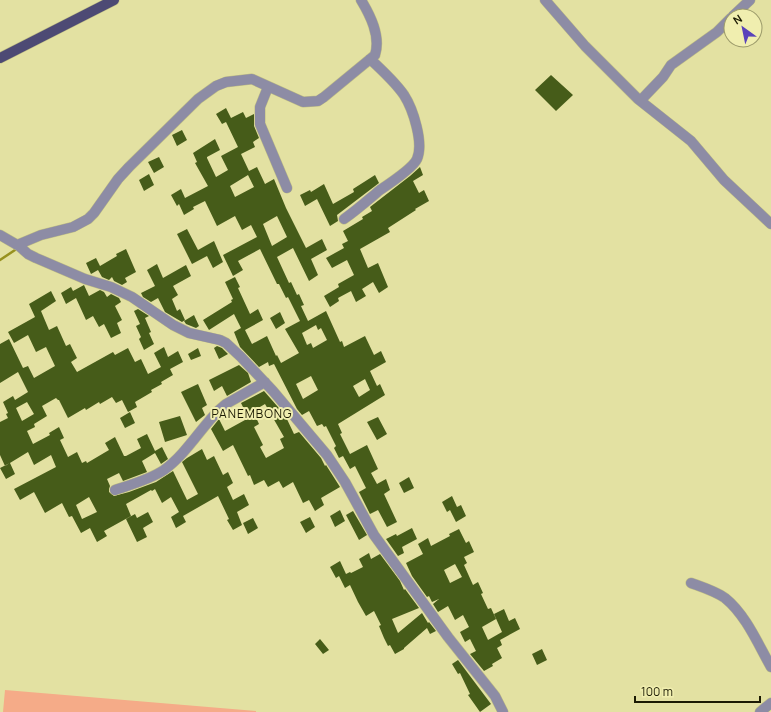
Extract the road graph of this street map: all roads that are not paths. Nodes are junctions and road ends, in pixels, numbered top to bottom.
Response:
1 (114, 0) edge
2 (361, 0) edge
3 (546, 0) edge
4 (750, 0) edge
5 (742, 8) edge
6 (723, 26) edge
7 (0, 58) edge
8 (373, 62) junction
9 (268, 88) junction
10 (641, 100) junction
11 (287, 188) dead end
12 (344, 219) dead end
13 (771, 224) edge
14 (0, 235) edge
15 (18, 246) junction
16 (265, 382) junction
17 (115, 490) dead end
18 (691, 583) dead end
19 (771, 667) edge
20 (771, 703) edge
21 (503, 712) edge
22 (760, 712) edge

1 - 7 main road
2 - 8 street
3 - 10 street
4 - 5 street
6 - 10 street
8 - 9 street
8 - 12 street
9 - 11 street
9 - 15 street
10 - 13 street
14 - 15 street
15 - 16 street
16 - 17 street
16 - 21 street
18 - 19 street
20 - 22 street

